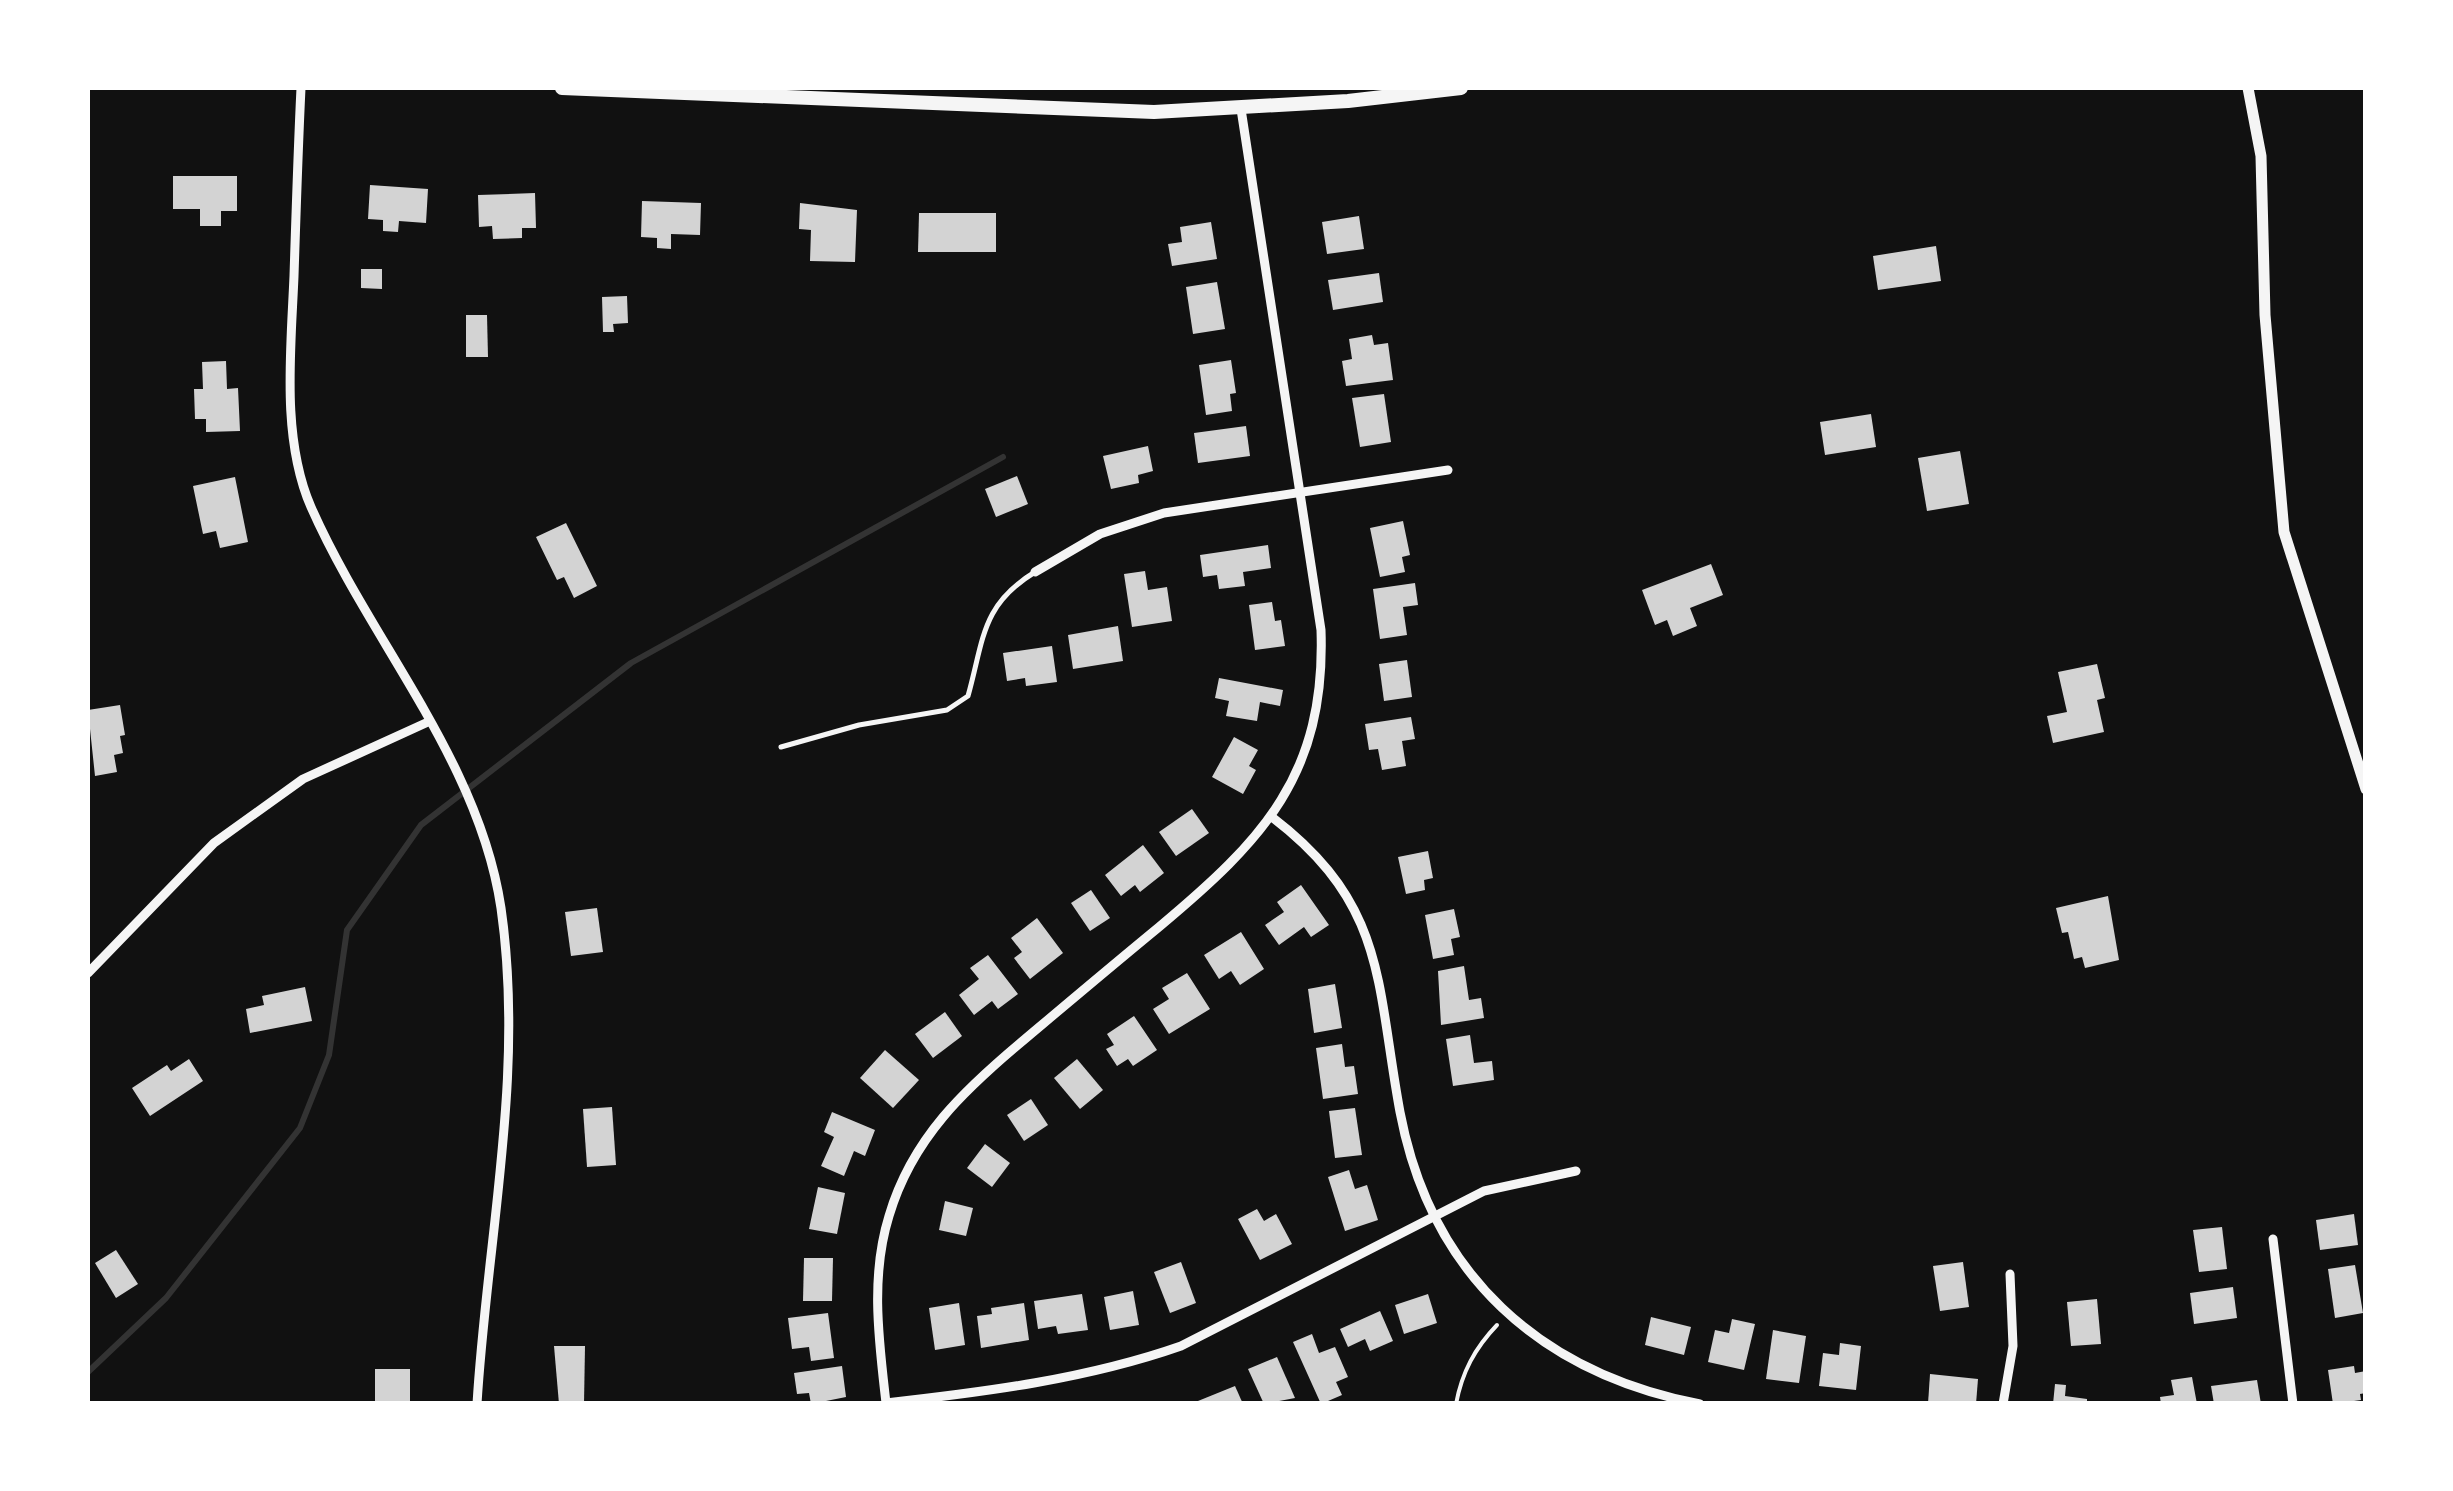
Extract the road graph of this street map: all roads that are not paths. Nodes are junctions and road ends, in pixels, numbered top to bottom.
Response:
1 (301, 88) edge
2 (562, 88) edge
3 (1461, 88) edge
4 (2248, 88) edge
5 (744, 92) edge
6 (1241, 109) junction
7 (1448, 470) dead end
8 (1300, 492) junction
9 (1035, 572) joint
10 (428, 722) junction
11 (781, 747) dead end
12 (2366, 790) edge
13 (1272, 817) junction
14 (88, 972) edge
15 (1576, 1170) dead end
16 (1434, 1218) junction
17 (2273, 1239) dead end
18 (2010, 1274) dead end
19 (477, 1404) edge
20 (886, 1404) edge
21 (1700, 1404) edge
22 (2003, 1404) edge
23 (2293, 1404) edge

1 - 10 street
2 - 5 main road
3 - 6 main road
4 - 12 street
5 - 6 main road
6 - 8 street
7 - 8 street
8 - 9 street
8 - 13 street
9 - 11 lane
10 - 14 street
10 - 19 street
13 - 16 street
13 - 20 street
15 - 16 street
16 - 20 street
16 - 21 street
17 - 23 street
18 - 22 street

